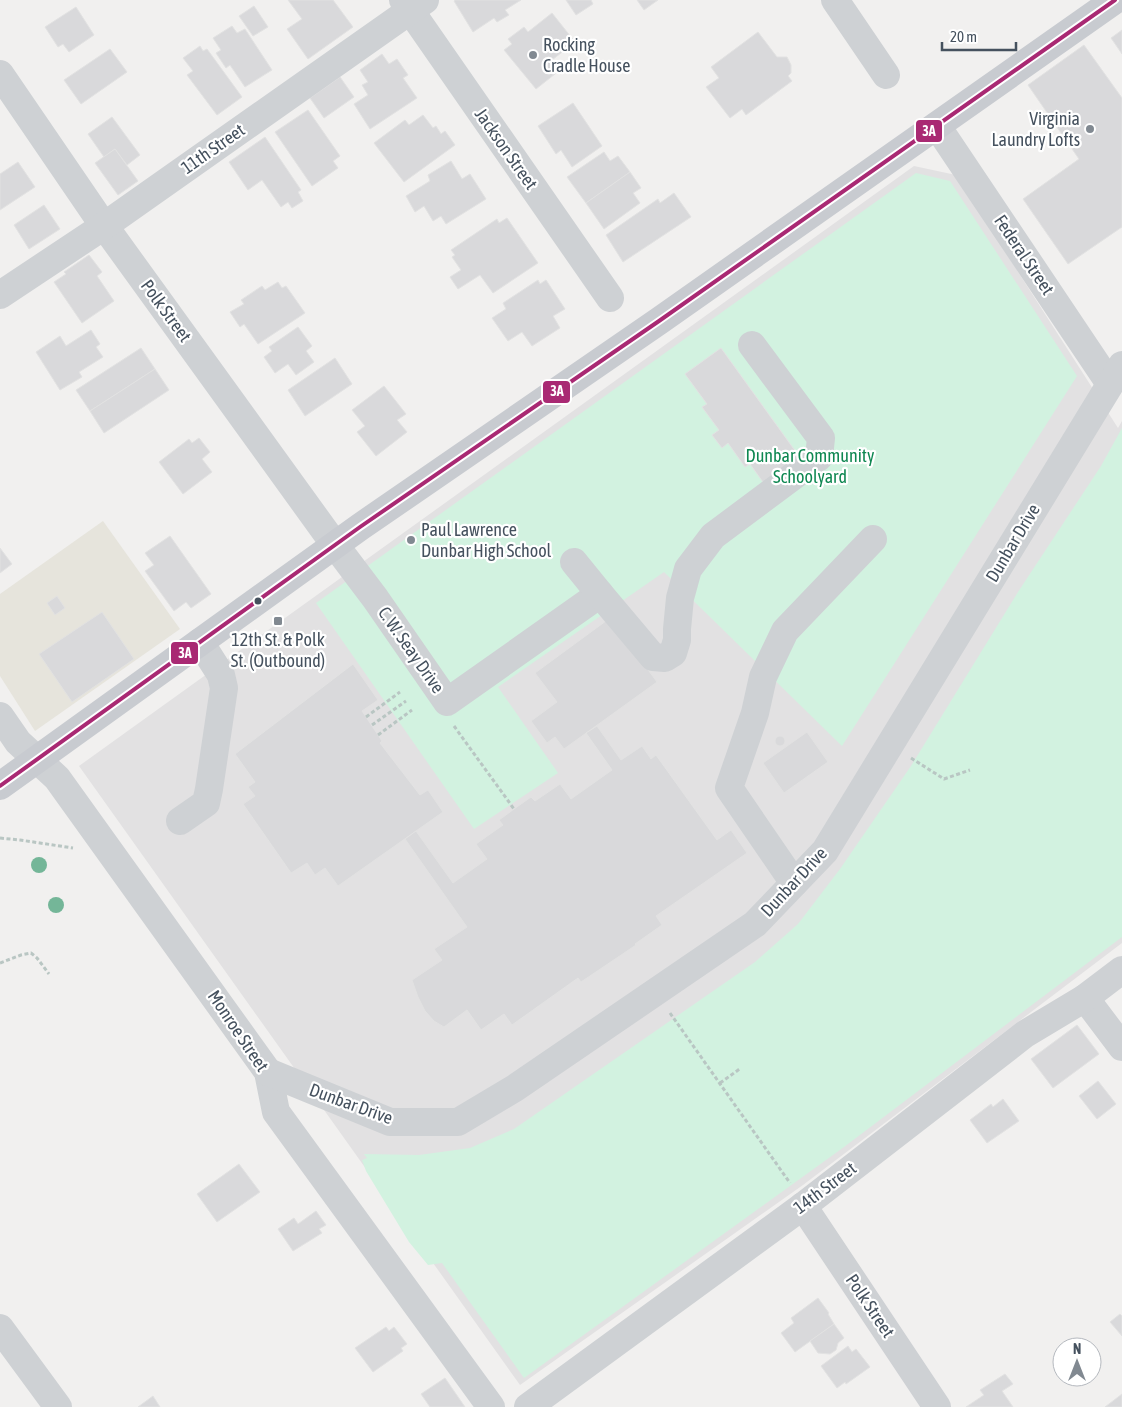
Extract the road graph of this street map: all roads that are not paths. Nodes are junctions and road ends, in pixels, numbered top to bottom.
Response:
1 (835, 0) edge
2 (1115, 0) edge
3 (413, 4) edge
4 (0, 74) edge
5 (886, 75) dead end
6 (936, 126) junction
7 (104, 226) junction
8 (0, 296) edge
9 (610, 298) dead end
10 (752, 345) dead end
11 (1116, 375) edge
12 (873, 539) dead end
13 (335, 545) junction
14 (574, 562) dead end
15 (600, 594) junction
16 (200, 642) junction
17 (0, 716) edge
18 (37, 759) junction
19 (0, 786) edge
20 (180, 820) dead end
21 (794, 883) junction
22 (1122, 970) edge
23 (1085, 998) junction
24 (1122, 1047) edge
25 (268, 1072) junction
26 (798, 1196) junction
27 (0, 1328) edge
28 (58, 1407) edge
29 (491, 1407) edge
30 (528, 1407) edge
31 (937, 1407) edge

1 - 5 street
2 - 6 main road
3 - 7 street, 11th Street
3 - 9 street, Jackson Street
4 - 7 street, Polk Street
6 - 11 street, Federal Street
6 - 13 main road
7 - 8 street, 11th Street
7 - 13 street, Polk Street
10 - 15 street
11 - 21 street, Dunbar Drive
12 - 21 street
13 - 15 street, C. W. Seay Drive
13 - 16 main road
14 - 15 street
16 - 18 main road
16 - 20 street
17 - 18 street, Monroe Street
18 - 19 main road
18 - 25 street, Monroe Street
21 - 25 street, Dunbar Drive
22 - 23 street, 14th Street
23 - 24 street
23 - 26 street, 14th Street
25 - 29 street, Monroe Street
26 - 30 street, 14th Street
26 - 31 street, Polk Street
27 - 28 street

